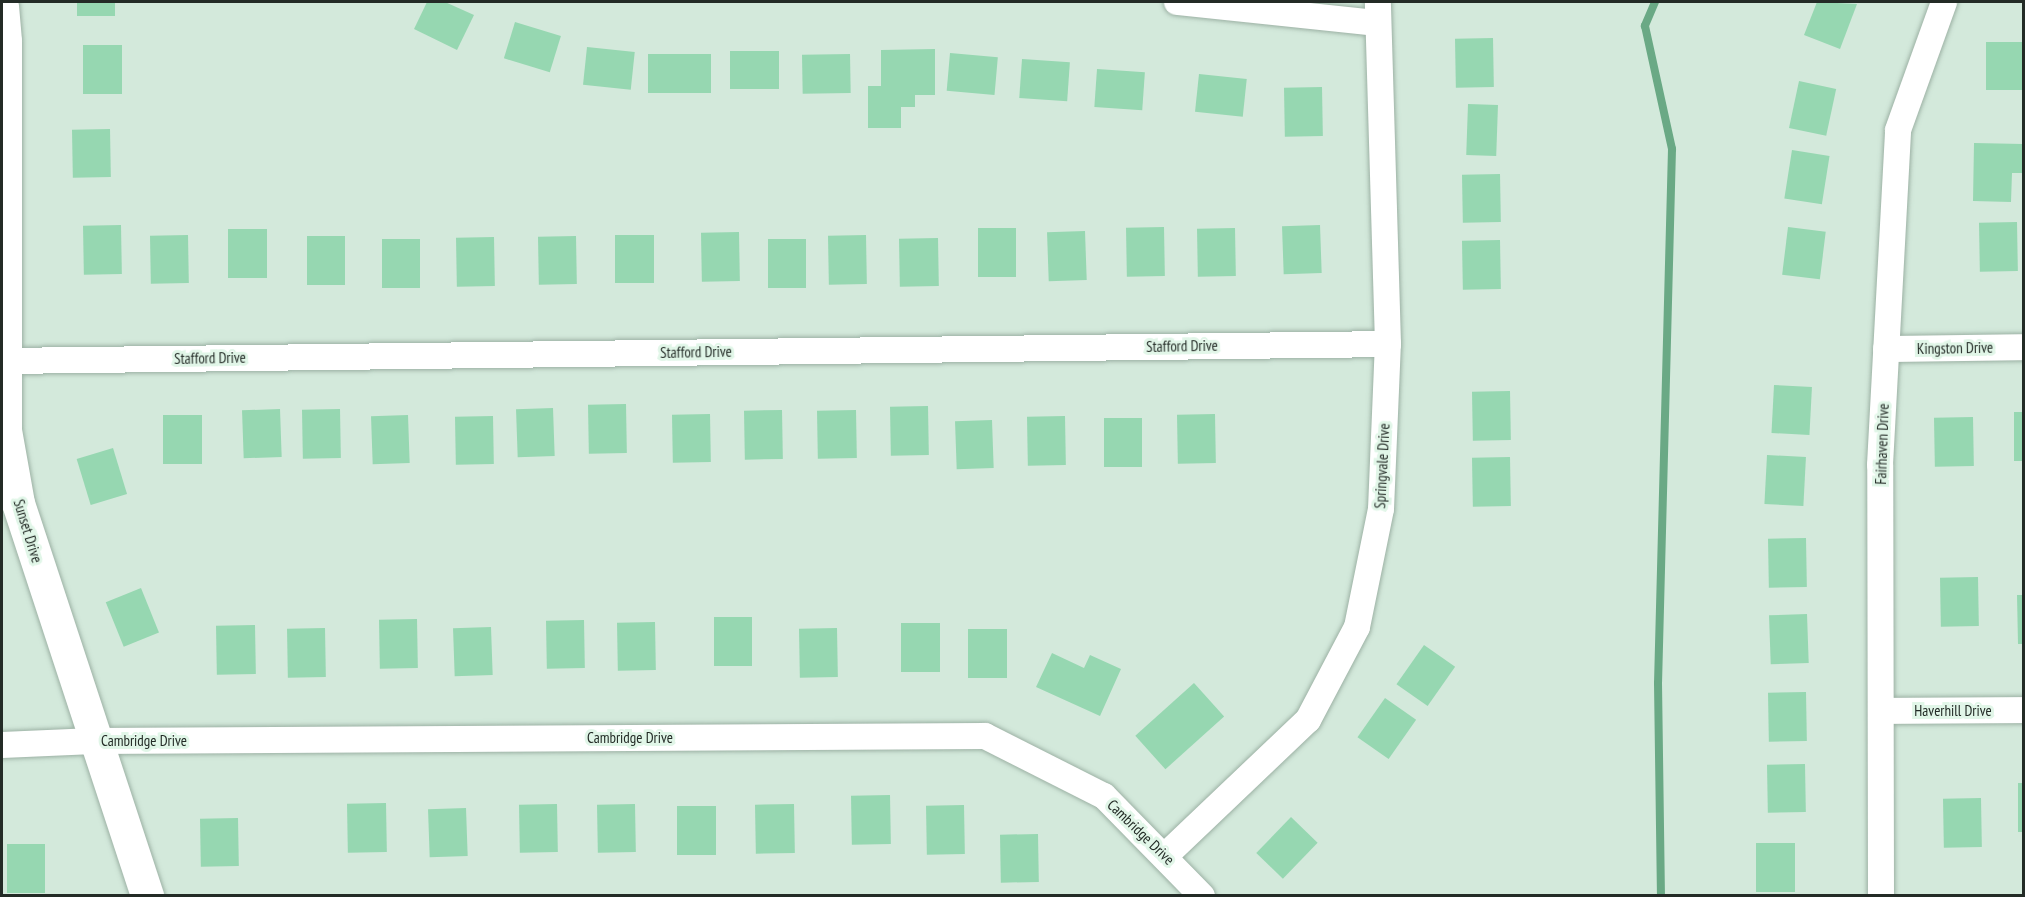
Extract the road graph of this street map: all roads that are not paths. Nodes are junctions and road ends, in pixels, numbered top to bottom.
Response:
1 (1177, 2) edge
2 (1944, 2) edge
3 (2, 6) edge
4 (1377, 12) edge
5 (1388, 344) junction
6 (2024, 347) edge
7 (1886, 349) junction
8 (3, 361) edge
9 (2024, 710) edge
10 (1882, 711) junction
11 (94, 741) junction
12 (2, 746) edge
13 (1166, 855) junction
14 (147, 896) edge
15 (1202, 896) edge
16 (1881, 896) edge

1 - 4 street
2 - 7 street, Fairhaven Drive
3 - 8 street, Sunset Drive
4 - 5 street, Springvale Drive
5 - 8 street, Stafford Drive
5 - 13 street, Springvale Drive
6 - 7 street, Kingston Drive
7 - 10 street, Fairhaven Drive
8 - 11 street, Sunset Drive
9 - 10 street, Haverhill Drive
10 - 16 street, Fairhaven Drive
11 - 12 street, Cambridge Drive
11 - 13 street, Cambridge Drive
11 - 14 street, Sunset Drive
13 - 15 street, Cambridge Drive

